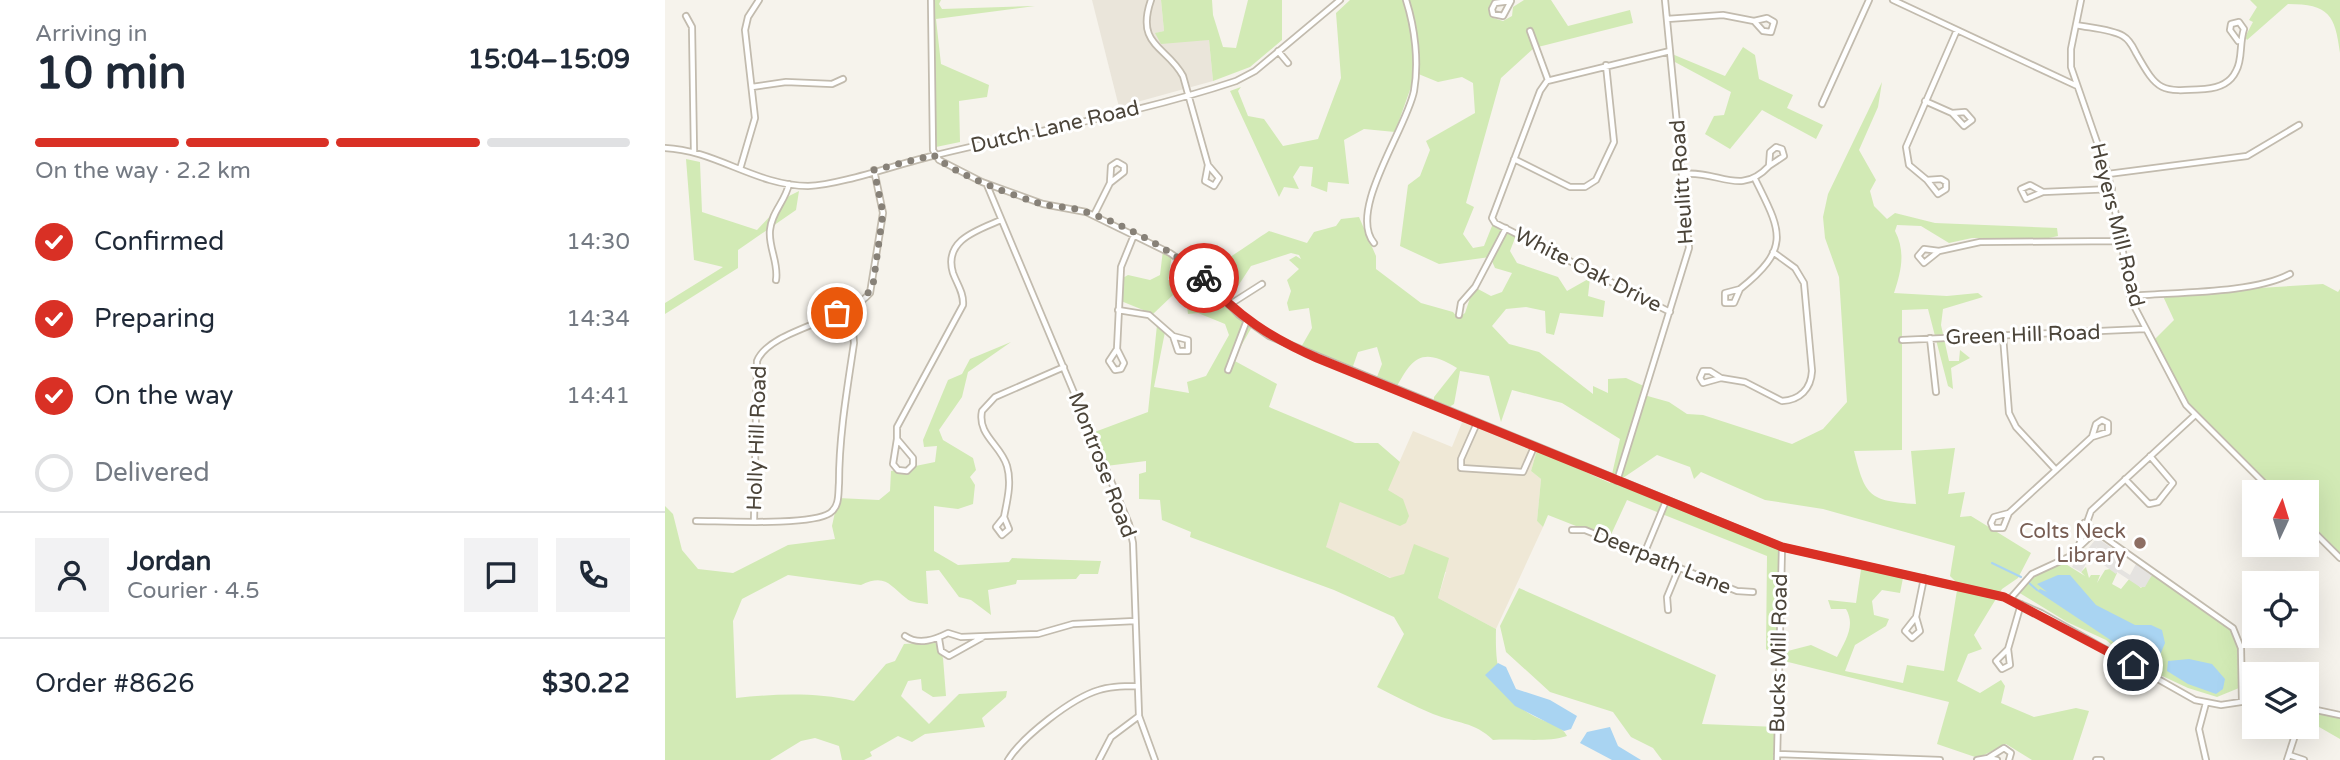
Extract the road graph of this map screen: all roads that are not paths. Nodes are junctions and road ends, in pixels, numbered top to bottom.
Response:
1 (759, 0) edge
2 (931, 0) edge
3 (1151, 0) edge
4 (1340, 0) edge
5 (1406, 0) edge
6 (1665, 0) edge
7 (1868, 0) edge
8 (1893, 0) edge
9 (2081, 0) edge
10 (1512, 1) edge
11 (686, 16) dead end
12 (1667, 19) junction
13 (1754, 21) dead end
14 (2076, 25) junction
15 (1957, 30) junction
16 (1530, 31) dead end
17 (2238, 41) dead end
18 (1278, 51) junction
19 (1670, 51) junction
20 (1288, 63) dead end
21 (1606, 65) junction
22 (843, 79) dead end
23 (1548, 80) junction
24 (752, 87) junction
25 (2077, 87) junction
26 (1188, 94) junction
27 (1925, 101) junction
28 (1822, 104) dead end
29 (1952, 113) dead end
30 (2299, 125) dead end
31 (665, 148) edge
32 (694, 152) junction
33 (934, 155) junction
34 (1514, 159) junction
35 (1208, 165) junction
36 (1769, 166) dead end
37 (740, 169) junction
38 (874, 170) junction
39 (1683, 174) junction
40 (2108, 174) junction
41 (1755, 179) junction
42 (1927, 180) dead end
43 (1110, 183) junction
44 (789, 184) junction
45 (987, 184) junction
46 (2112, 189) junction
47 (2043, 192) junction
48 (1094, 215) junction
49 (1001, 220) junction
50 (1506, 228) junction
51 (1134, 235) junction
52 (2121, 241) junction
53 (1374, 243) dead end
54 (1939, 251) junction
55 (1773, 253) junction
56 (2290, 274) dead end
57 (776, 280) dead end
58 (1262, 284) dead end
59 (1739, 289) dead end
60 (2130, 296) junction
61 (1229, 305) junction
62 (844, 310) junction
63 (1118, 310) junction
64 (1669, 312) junction
65 (1459, 315) dead end
66 (1247, 320) junction
67 (2145, 329) junction
68 (1173, 336) junction
69 (2003, 336) junction
70 (1930, 338) junction
71 (1902, 340) dead end
72 (1117, 349) dead end
73 (1064, 368) junction
74 (1229, 370) dead end
75 (1720, 378) dead end
76 (1936, 392) dead end
77 (2194, 416) junction
78 (1477, 423) junction
79 (2092, 437) dead end
80 (897, 439) junction
81 (1534, 447) junction
82 (2150, 456) junction
83 (2056, 470) junction
84 (2125, 479) junction
85 (2261, 480) edge
86 (1617, 481) junction
87 (1666, 501) junction
88 (2009, 513) junction
89 (1004, 517) dead end
90 (696, 521) dead end
91 (754, 521) junction
92 (2084, 523) junction
93 (1572, 530) dead end
94 (2096, 531) junction
95 (2319, 537) edge
96 (1782, 547) junction
97 (2078, 549) junction
98 (1644, 554) junction
99 (2340, 558) edge
100 (1679, 568) junction
101 (1924, 578) junction
102 (1753, 592) dead end
103 (2011, 599) junction
104 (2021, 604) junction
105 (1668, 610) dead end
106 (1916, 617) junction
107 (1135, 621) junction
108 (905, 636) dead end
109 (983, 637) junction
110 (939, 639) junction
111 (2008, 649) junction
112 (1137, 686) junction
113 (2242, 702) joint
114 (2206, 703) junction
115 (2319, 711) edge
116 (2340, 715) edge
117 (1139, 716) junction
118 (2294, 739) edge
119 (1777, 757) edge
120 (2288, 757) edge
121 (1879, 758) edge
122 (1989, 758) junction
123 (1008, 760) edge
124 (1099, 760) edge
125 (1154, 760) edge
126 (1940, 760) edge
127 (1977, 760) edge
128 (1997, 760) edge
129 (2009, 760) edge
130 (2206, 760) edge
131 (2304, 760) edge

1 - 24 street
2 - 33 street
3 - 26 street
4 - 18 street, Dutch Lane Road
5 - 53 street
6 - 12 street, Heulitt Road
7 - 28 street
8 - 15 street
9 - 14 street, Heyers Mill Road
10 - 10 street
11 - 32 street
12 - 13 street
12 - 19 street, Heulitt Road
14 - 17 street
14 - 25 street, Heyers Mill Road
15 - 25 street
15 - 27 street
16 - 23 street
18 - 20 street
18 - 26 street, Dutch Lane Road
19 - 21 street
19 - 39 street, Heulitt Road
21 - 23 street
21 - 34 street
22 - 24 street
23 - 34 street, White Oak Drive
24 - 37 street
25 - 40 street, Heyers Mill Road
26 - 33 street, Dutch Lane Road
26 - 35 street
27 - 29 street
27 - 42 street
30 - 40 street
31 - 32 street, Dutch Lane Road
32 - 37 street, Dutch Lane Road
33 - 38 street, Dutch Lane Road
33 - 45 street
34 - 50 street, White Oak Drive
35 - 35 street
36 - 41 street
37 - 44 street, Dutch Lane Road
38 - 44 street, Dutch Lane Road
38 - 62 street, Holly Hill Road
39 - 41 street
39 - 64 street, Heulitt Road
40 - 46 street, Heyers Mill Road
41 - 55 street
43 - 43 street
43 - 48 street
44 - 57 street
45 - 48 street
45 - 49 street, Montrose Road
46 - 47 street
46 - 52 street, Heyers Mill Road
47 - 47 street
48 - 51 street
49 - 73 street, Montrose Road
49 - 80 street
50 - 64 street, White Oak Drive
50 - 65 street
51 - 61 street
51 - 63 street
52 - 54 street
52 - 60 street, Heyers Mill Road
54 - 54 street
55 - 59 street
55 - 75 street
56 - 60 street
58 - 61 street
60 - 67 street, Heyers Mill Road
61 - 66 street
62 - 91 street, Holly Hill Road
62 - 91 street
63 - 68 street
63 - 72 street
64 - 86 street, Heulitt Road
66 - 74 street
66 - 78 street
67 - 69 street, Green Hill Road
67 - 77 street, Heyers Mill Road
68 - 68 street
69 - 70 street, Green Hill Road
69 - 83 street
70 - 71 street, Green Hill Road
70 - 76 street
73 - 89 street
73 - 107 street, Montrose Road
77 - 82 street
77 - 85 street, Heyers Mill Road
78 - 81 street
78 - 81 street
79 - 83 street
80 - 80 street
81 - 86 street
82 - 84 street
82 - 84 street
83 - 88 street
84 - 92 street
86 - 87 street
87 - 96 street
87 - 98 street
88 - 88 street
90 - 91 street
92 - 94 street
92 - 97 street
93 - 98 street, Deerpath Lane
94 - 97 street
94 - 113 street
95 - 99 street
96 - 101 street
96 - 119 street, Bucks Mill Road
97 - 103 street
98 - 100 street, Deerpath Lane
100 - 102 street, Deerpath Lane
100 - 105 street
101 - 103 street
101 - 106 street
103 - 104 street
104 - 111 street
104 - 114 street
106 - 106 street
107 - 109 street
107 - 112 street, Montrose Road
108 - 110 street
109 - 110 street
109 - 110 street
111 - 111 street
112 - 117 street, Montrose Road
112 - 123 street
113 - 114 street
114 - 130 street
115 - 116 street
117 - 124 street
117 - 125 street, Montrose Road
118 - 120 street
119 - 121 street
120 - 131 street
121 - 126 street
122 - 127 street
122 - 128 street
122 - 129 street

